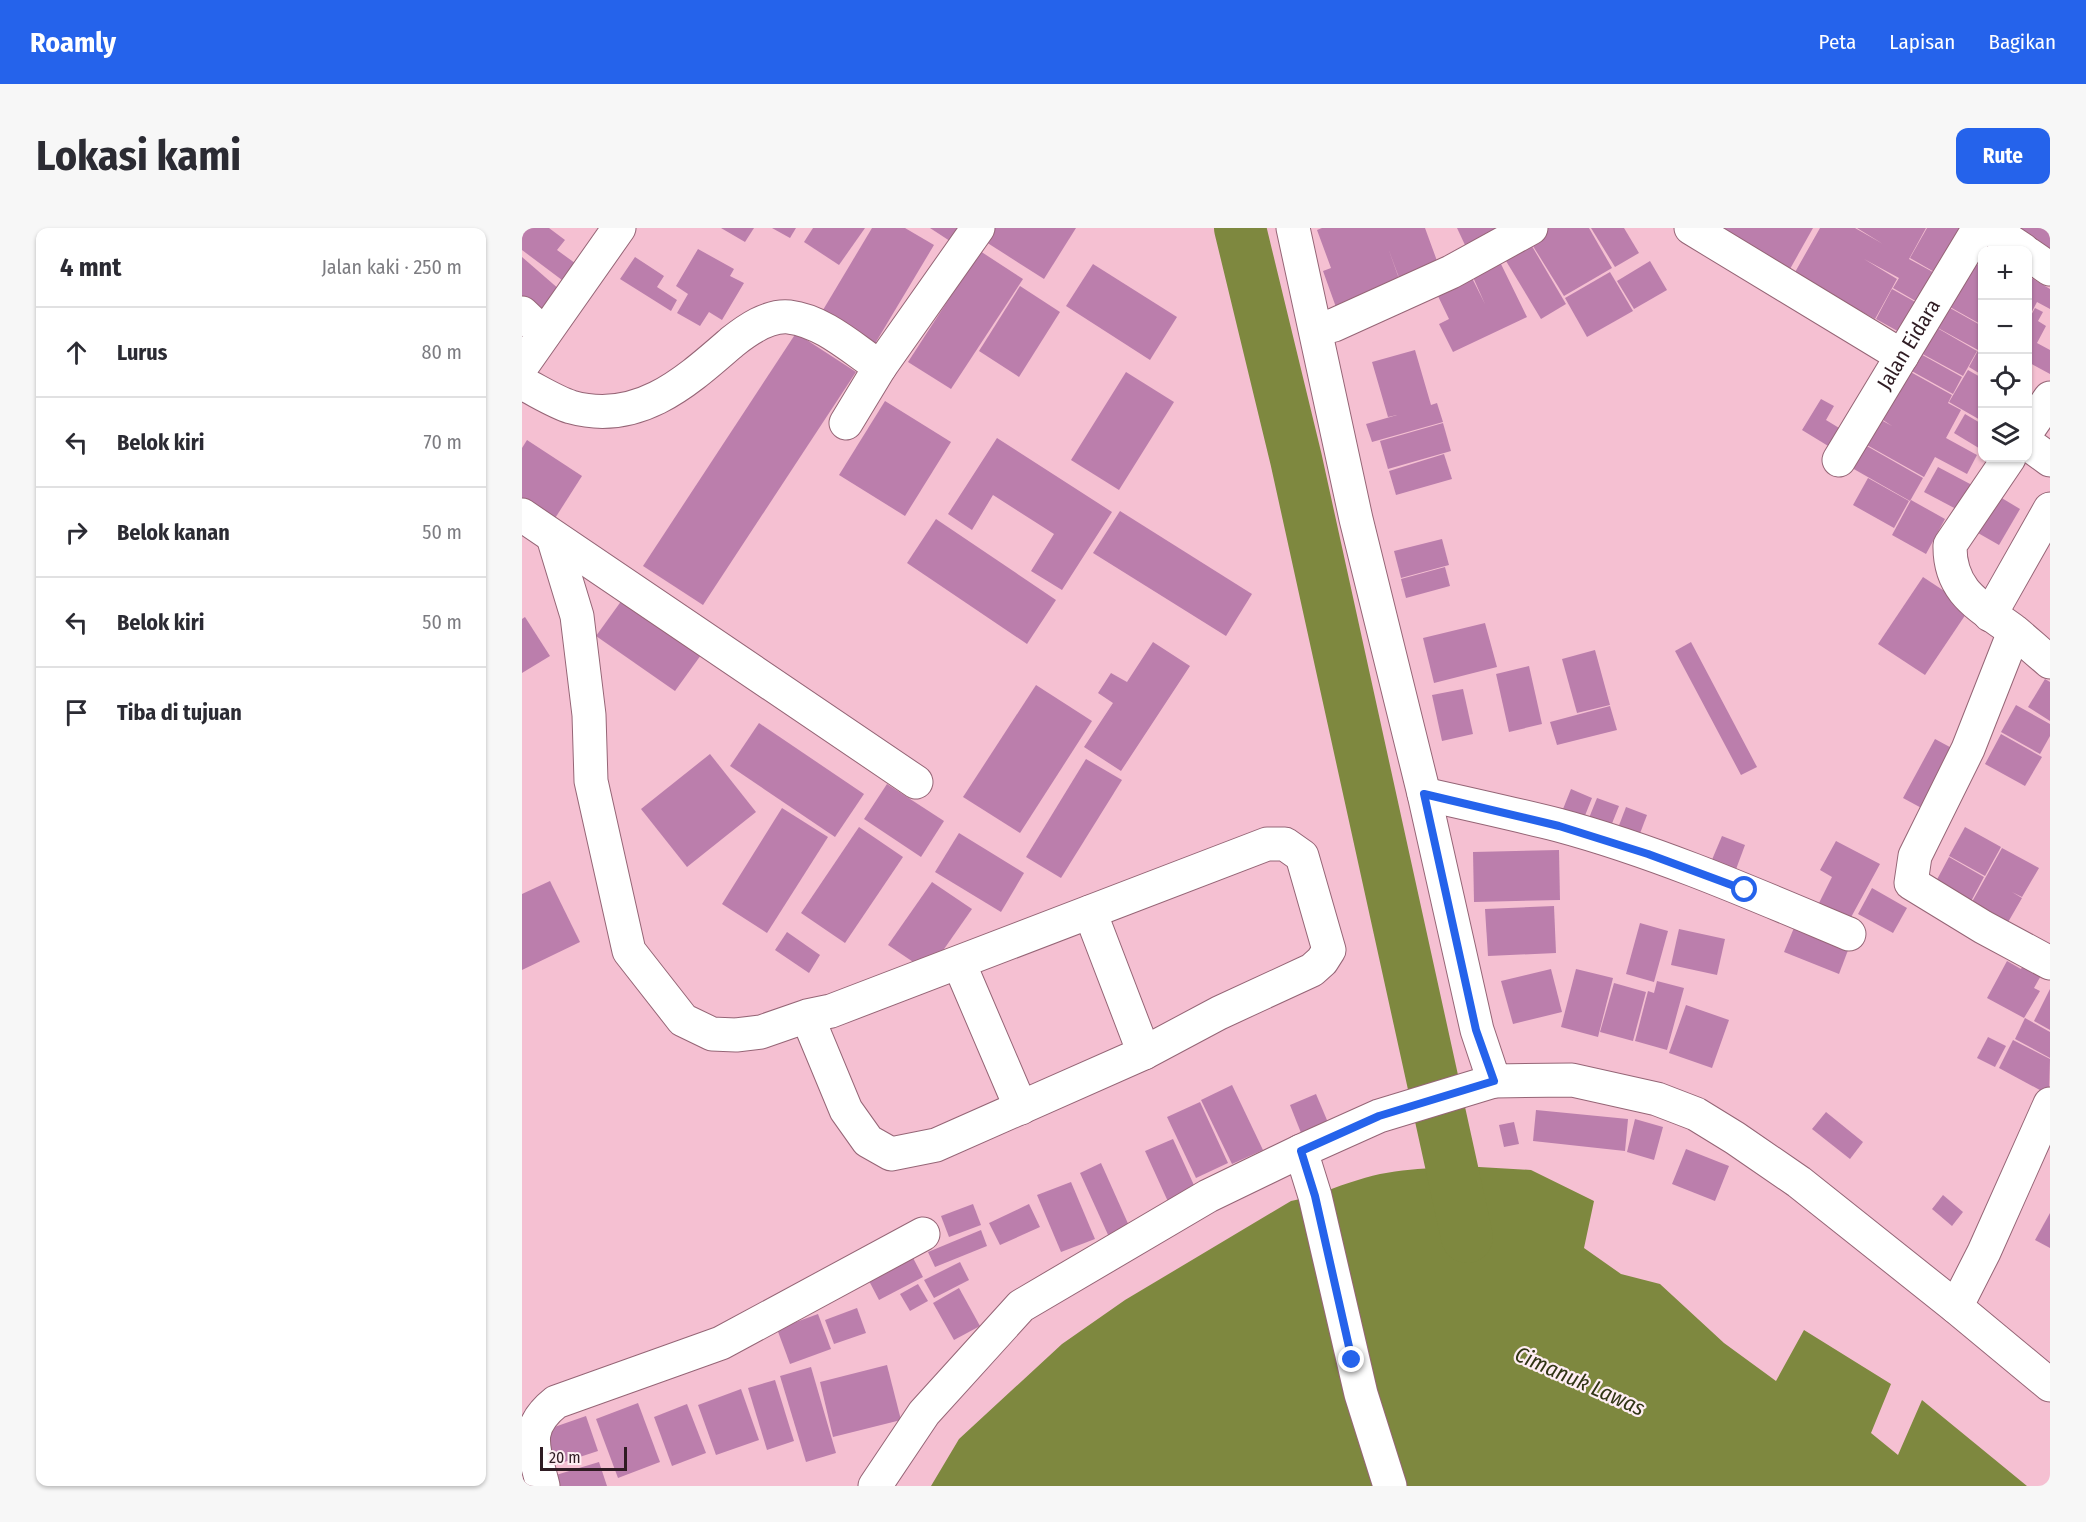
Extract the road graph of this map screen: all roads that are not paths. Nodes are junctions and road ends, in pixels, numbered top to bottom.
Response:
1 (619, 228) edge
2 (978, 228) edge
3 (1293, 228) edge
4 (1531, 228) edge
5 (1691, 228) edge
6 (1979, 228) edge
7 (1990, 228) edge
8 (2017, 246) edge
9 (2032, 257) edge
10 (2050, 269) edge
11 (533, 323) edge
12 (1316, 330) junction
13 (1902, 356) junction
14 (522, 366) edge
15 (880, 367) junction
16 (522, 383) edge
17 (2050, 398) edge
18 (846, 423) dead end
19 (2032, 424) edge
20 (2032, 447) edge
21 (1839, 460) dead end
22 (2050, 460) edge
23 (2006, 462) edge
24 (2050, 509) edge
25 (522, 515) edge
26 (553, 537) junction
27 (2002, 623) junction
28 (2050, 662) edge
29 (916, 782) dead end
30 (1424, 794) junction
31 (1090, 912) junction
32 (1849, 934) dead end
33 (959, 963) junction
34 (2050, 963) edge
35 (807, 1016) junction
36 (1144, 1053) junction
37 (1482, 1085) junction
38 (2050, 1104) edge
39 (1021, 1108) junction
40 (1301, 1151) junction
41 (923, 1234) dead end
42 (1956, 1307) junction
43 (2050, 1385) edge
44 (543, 1486) edge
45 (875, 1486) edge
46 (1390, 1486) edge

1 - 11 street
2 - 15 street
3 - 12 street
4 - 12 street
5 - 13 street
6 - 13 street, Jalan Eidara
7 - 8 street
9 - 10 street
11 - 14 street
12 - 30 street
13 - 21 street, Jalan Eidara
15 - 16 street
15 - 18 street
17 - 19 street
20 - 22 street
23 - 27 street
24 - 27 street
25 - 26 street
26 - 29 street
26 - 35 street
27 - 28 street
27 - 34 street
30 - 32 street
30 - 37 street
31 - 33 street
31 - 36 street
31 - 36 street
33 - 35 street
33 - 39 street
35 - 39 street
36 - 39 street
37 - 40 street
37 - 42 street
38 - 42 street
40 - 45 street
40 - 46 street
41 - 44 street
42 - 43 street

